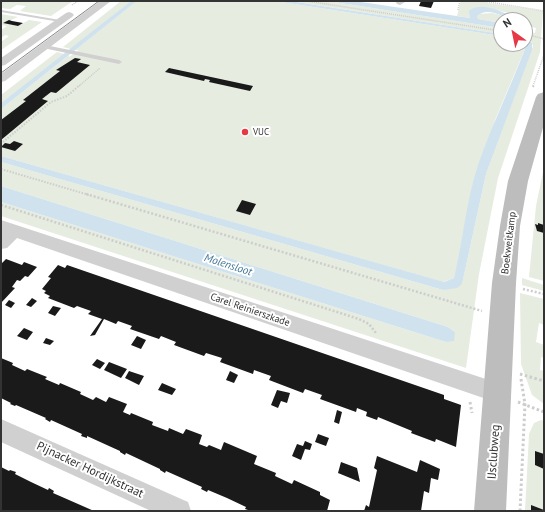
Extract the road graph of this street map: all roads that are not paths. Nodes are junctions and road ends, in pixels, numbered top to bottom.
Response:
1 (106, 1) edge
2 (77, 9) dead end
3 (1, 11) edge
4 (60, 21) junction
5 (39, 37) junction
6 (55, 40) junction
7 (45, 47) junction
8 (119, 62) dead end
9 (1, 63) edge
10 (1, 79) edge
11 (544, 97) edge
12 (5, 233) edge
13 (498, 393) junction
14 (1, 430) edge
15 (179, 511) edge
16 (490, 511) edge

1 - 6 street
2 - 4 street
3 - 4 lane
4 - 5 street
5 - 6 street
5 - 9 street
6 - 7 street
7 - 8 lane
7 - 10 street
11 - 13 street, Boekweitkamp
12 - 13 street, Carel Reinierszkade
13 - 16 street, IJsclubweg
14 - 15 street, Pijnacker Hordijkstraat

